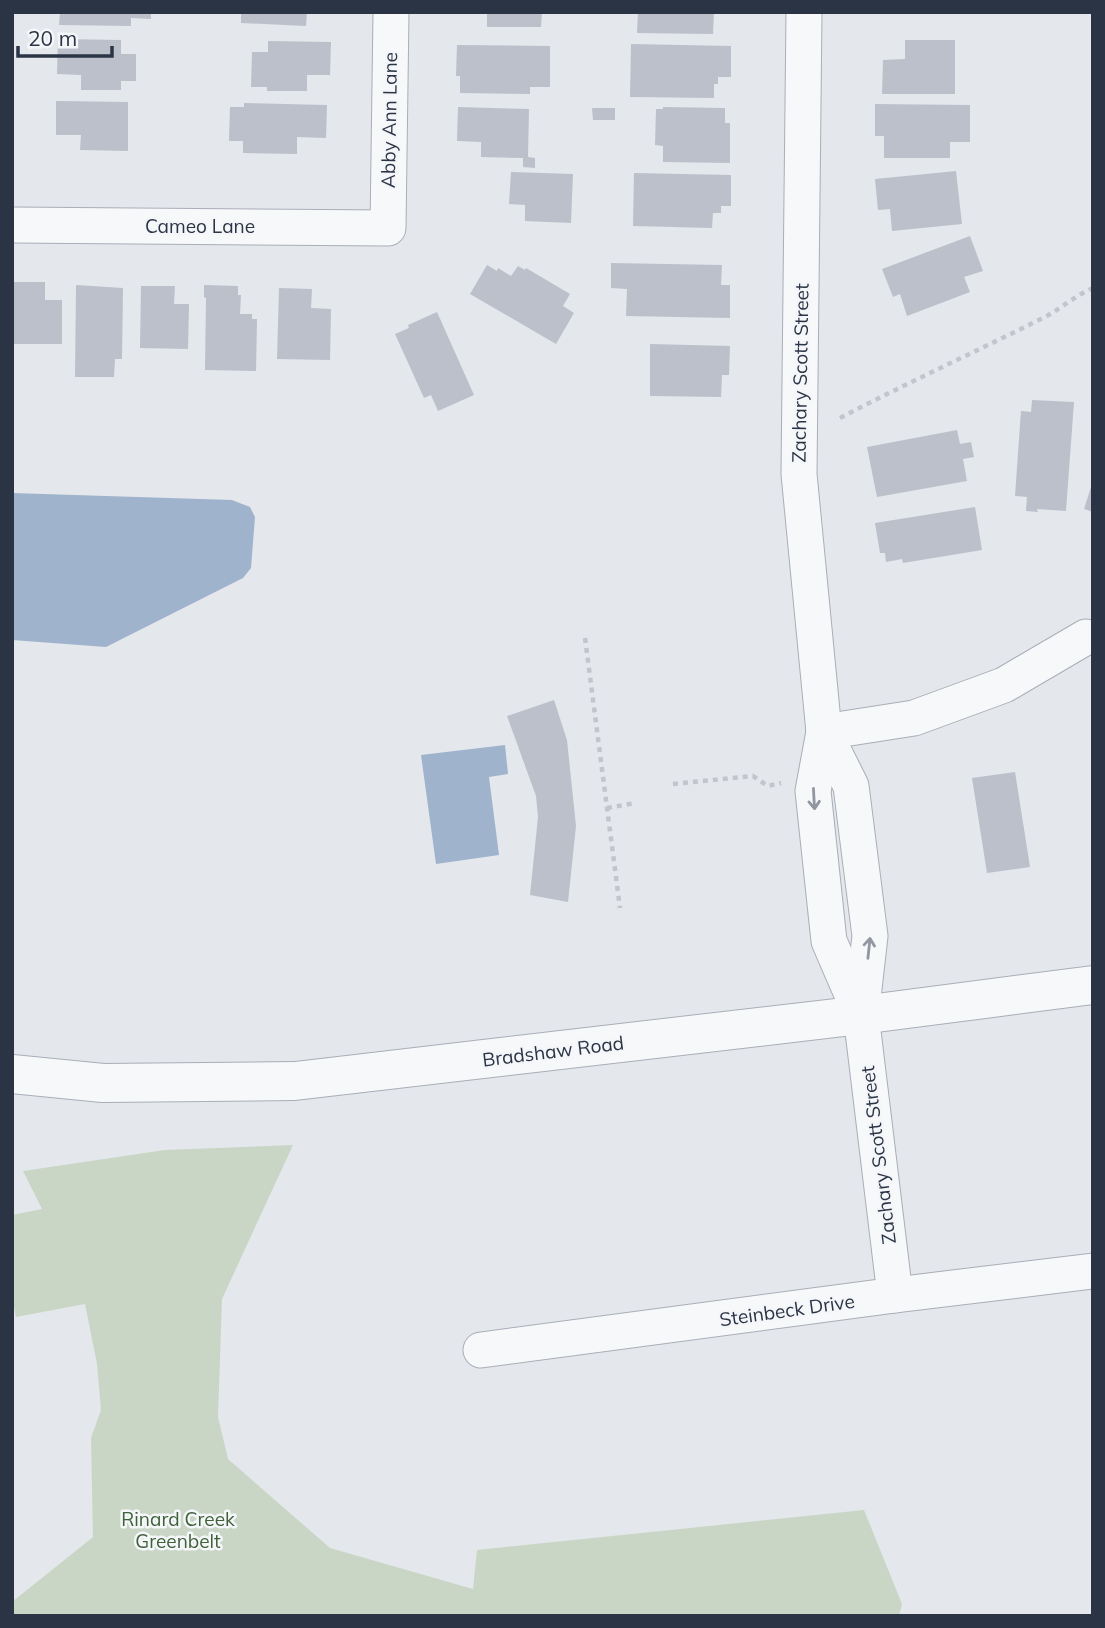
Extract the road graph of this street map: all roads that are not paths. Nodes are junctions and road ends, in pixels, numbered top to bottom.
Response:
1 (391, 12) edge
2 (804, 12) edge
3 (12, 225) edge
4 (388, 228) joint
5 (1086, 637) dead end
6 (824, 732) junction
7 (1093, 985) edge
8 (861, 1015) junction
9 (12, 1074) edge
10 (1093, 1271) edge
11 (895, 1295) junction
12 (481, 1350) dead end

1 - 4 street, Abby Ann Lane
2 - 6 street, Zachary Scott Street
3 - 4 street, Cameo Lane
5 - 6 street
6 - 8 street, Zachary Scott Street
7 - 8 street, Bradshaw Road
8 - 9 street, Bradshaw Road
8 - 11 street, Zachary Scott Street
10 - 11 street, Steinbeck Drive
11 - 12 street, Steinbeck Drive

